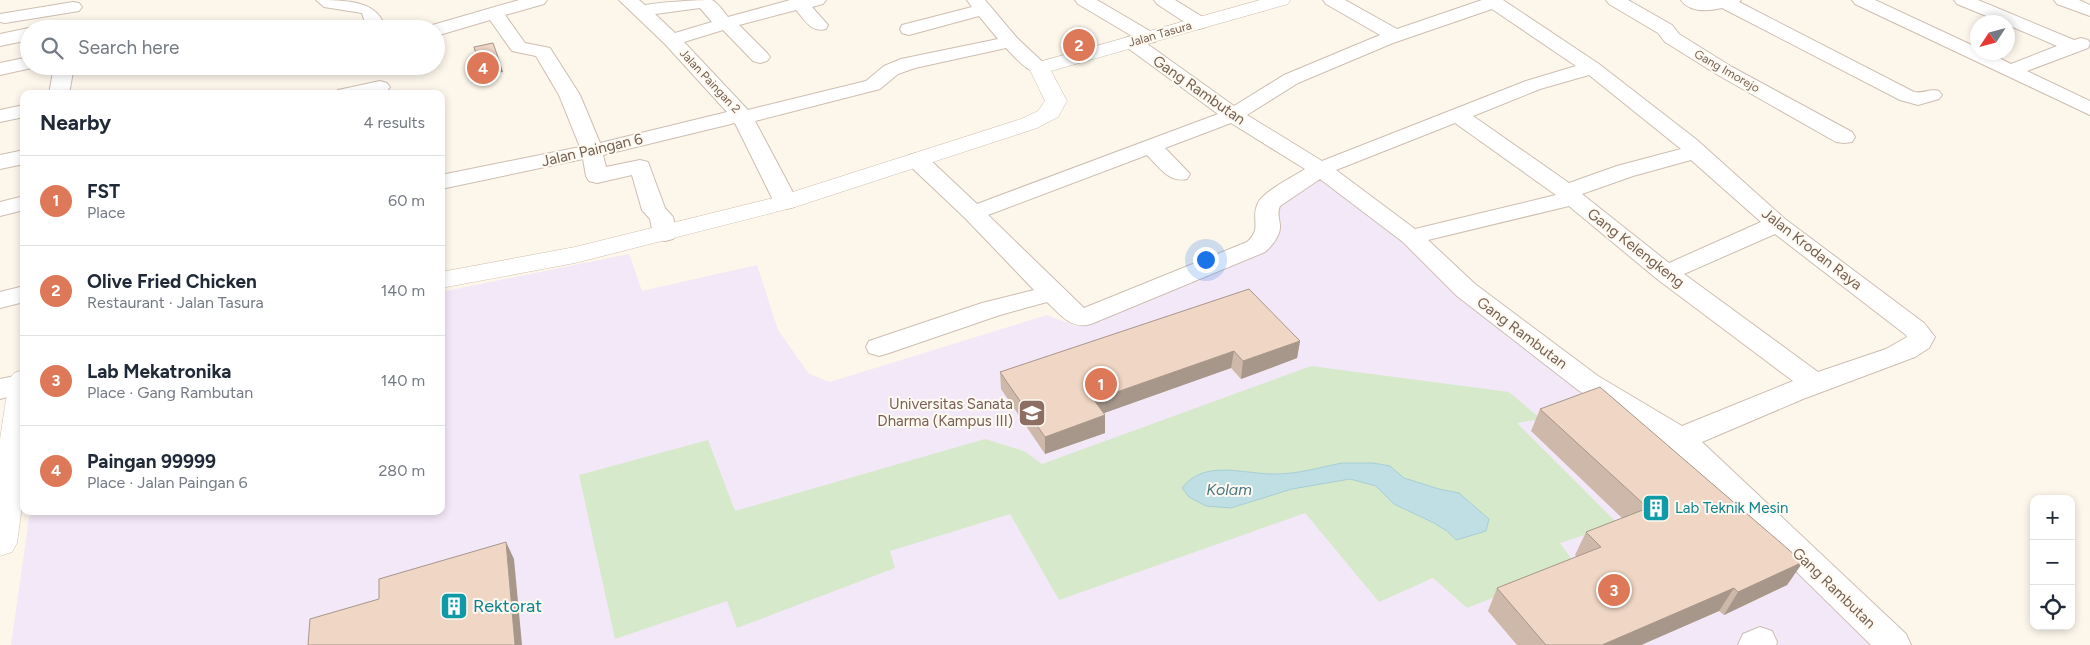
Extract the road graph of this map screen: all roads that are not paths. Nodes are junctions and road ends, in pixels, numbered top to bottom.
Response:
1 (325, 0) edge
2 (538, 0) edge
3 (1084, 0) edge
4 (1163, 0) edge
5 (1277, 0) edge
6 (1332, 0) edge
7 (1615, 0) edge
8 (1690, 0) edge
9 (1745, 0) edge
10 (1861, 0) edge
11 (1963, 0) edge
12 (2063, 0) edge
13 (2074, 0) edge
14 (805, 1) edge
15 (1492, 1) edge
16 (1729, 1) edge
17 (74, 4) edge
18 (980, 4) edge
19 (635, 5) edge
20 (2090, 6) edge
21 (2090, 11) edge
22 (494, 13) junction
23 (5, 18) dead end
24 (69, 20) edge
25 (373, 20) edge
26 (932, 23) junction
27 (1199, 23) junction
28 (726, 24) junction
29 (819, 25) dead end
30 (445, 27) edge
31 (1789, 28) junction
32 (909, 29) dead end
33 (20, 36) edge
34 (1396, 36) junction
35 (0, 40) edge
36 (672, 40) junction
37 (1140, 40) junction
38 (1010, 42) junction
39 (2086, 42) edge
40 (959, 52) junction
41 (1843, 57) dead end
42 (760, 58) dead end
43 (20, 65) edge
44 (1039, 68) junction
45 (1592, 68) junction
46 (0, 69) edge
47 (2010, 71) junction
48 (62, 75) edge
49 (378, 75) edge
50 (60, 90) edge
51 (381, 90) edge
52 (2090, 109) edge
53 (20, 112) edge
54 (1233, 115) junction
55 (1458, 115) junction
56 (0, 116) edge
57 (742, 116) junction
58 (1844, 137) dead end
59 (1150, 146) junction
60 (592, 151) junction
61 (1694, 152) junction
62 (20, 158) edge
63 (917, 160) junction
64 (0, 162) edge
65 (1320, 169) junction
66 (1179, 174) dead end
67 (445, 181) edge
68 (1569, 195) junction
69 (786, 202) junction
70 (20, 204) edge
71 (0, 209) edge
72 (973, 213) junction
73 (1777, 224) junction
74 (666, 234) junction
75 (1410, 237) junction
76 (1666, 273) junction
77 (445, 279) edge
78 (1052, 293) junction
79 (20, 295) edge
80 (0, 300) edge
81 (879, 347) dead end
82 (20, 383) edge
83 (1814, 383) junction
84 (0, 389) edge
85 (20, 409) edge
86 (1680, 439) junction
87 (0, 543) edge
88 (1894, 645) edge

1 - 25 street
2 - 22 street
3 - 37 street, Gang Rambutan
4 - 27 street
5 - 27 street, Jalan Tasura
6 - 34 street
7 - 58 street, Gang Imorejo
8 - 16 street
9 - 31 street
10 - 47 street
11 - 39 street
12 - 21 street
13 - 20 street
14 - 28 street
14 - 29 street
15 - 34 street
15 - 45 street, Jalan Krodan Raya
16 - 31 street
17 - 23 street
17 - 24 street
18 - 26 street
18 - 38 street
19 - 28 street
19 - 36 street, Jalan Paingan 2
22 - 30 street
22 - 60 street
26 - 32 street
26 - 40 street
27 - 37 street, Jalan Tasura
28 - 36 street
28 - 42 street
31 - 41 street
33 - 35 street
34 - 54 street
36 - 57 street, Jalan Paingan 2
37 - 44 street, Jalan Tasura
37 - 54 street, Gang Rambutan
38 - 40 street, Jalan Paingan 6
38 - 44 street
39 - 47 street
40 - 57 street, Jalan Paingan 6
43 - 46 street
44 - 63 street
45 - 55 street
45 - 61 street, Jalan Krodan Raya
47 - 52 street
48 - 50 street
49 - 51 street
53 - 56 street
54 - 59 street
54 - 65 street, Gang Rambutan
55 - 65 street
55 - 68 street, Gang Kelengkeng
57 - 60 street, Jalan Paingan 6
57 - 69 street, Jalan Paingan 2
59 - 66 street
59 - 72 street
60 - 67 street, Jalan Paingan 6
60 - 74 street
61 - 68 street
61 - 73 street, Jalan Krodan Raya
62 - 64 street
63 - 69 street
63 - 72 street
65 - 75 street, Gang Rambutan
65 - 78 street
68 - 75 street
68 - 76 street, Gang Kelengkeng
69 - 74 street
70 - 71 street
72 - 78 street
73 - 76 street
73 - 83 street, Jalan Krodan Raya
74 - 77 street
75 - 86 street, Gang Rambutan
76 - 83 street, Gang Kelengkeng
78 - 81 street
79 - 80 street
82 - 84 street
83 - 86 street, Jalan Krodan Raya
85 - 87 street
86 - 88 street, Gang Rambutan

